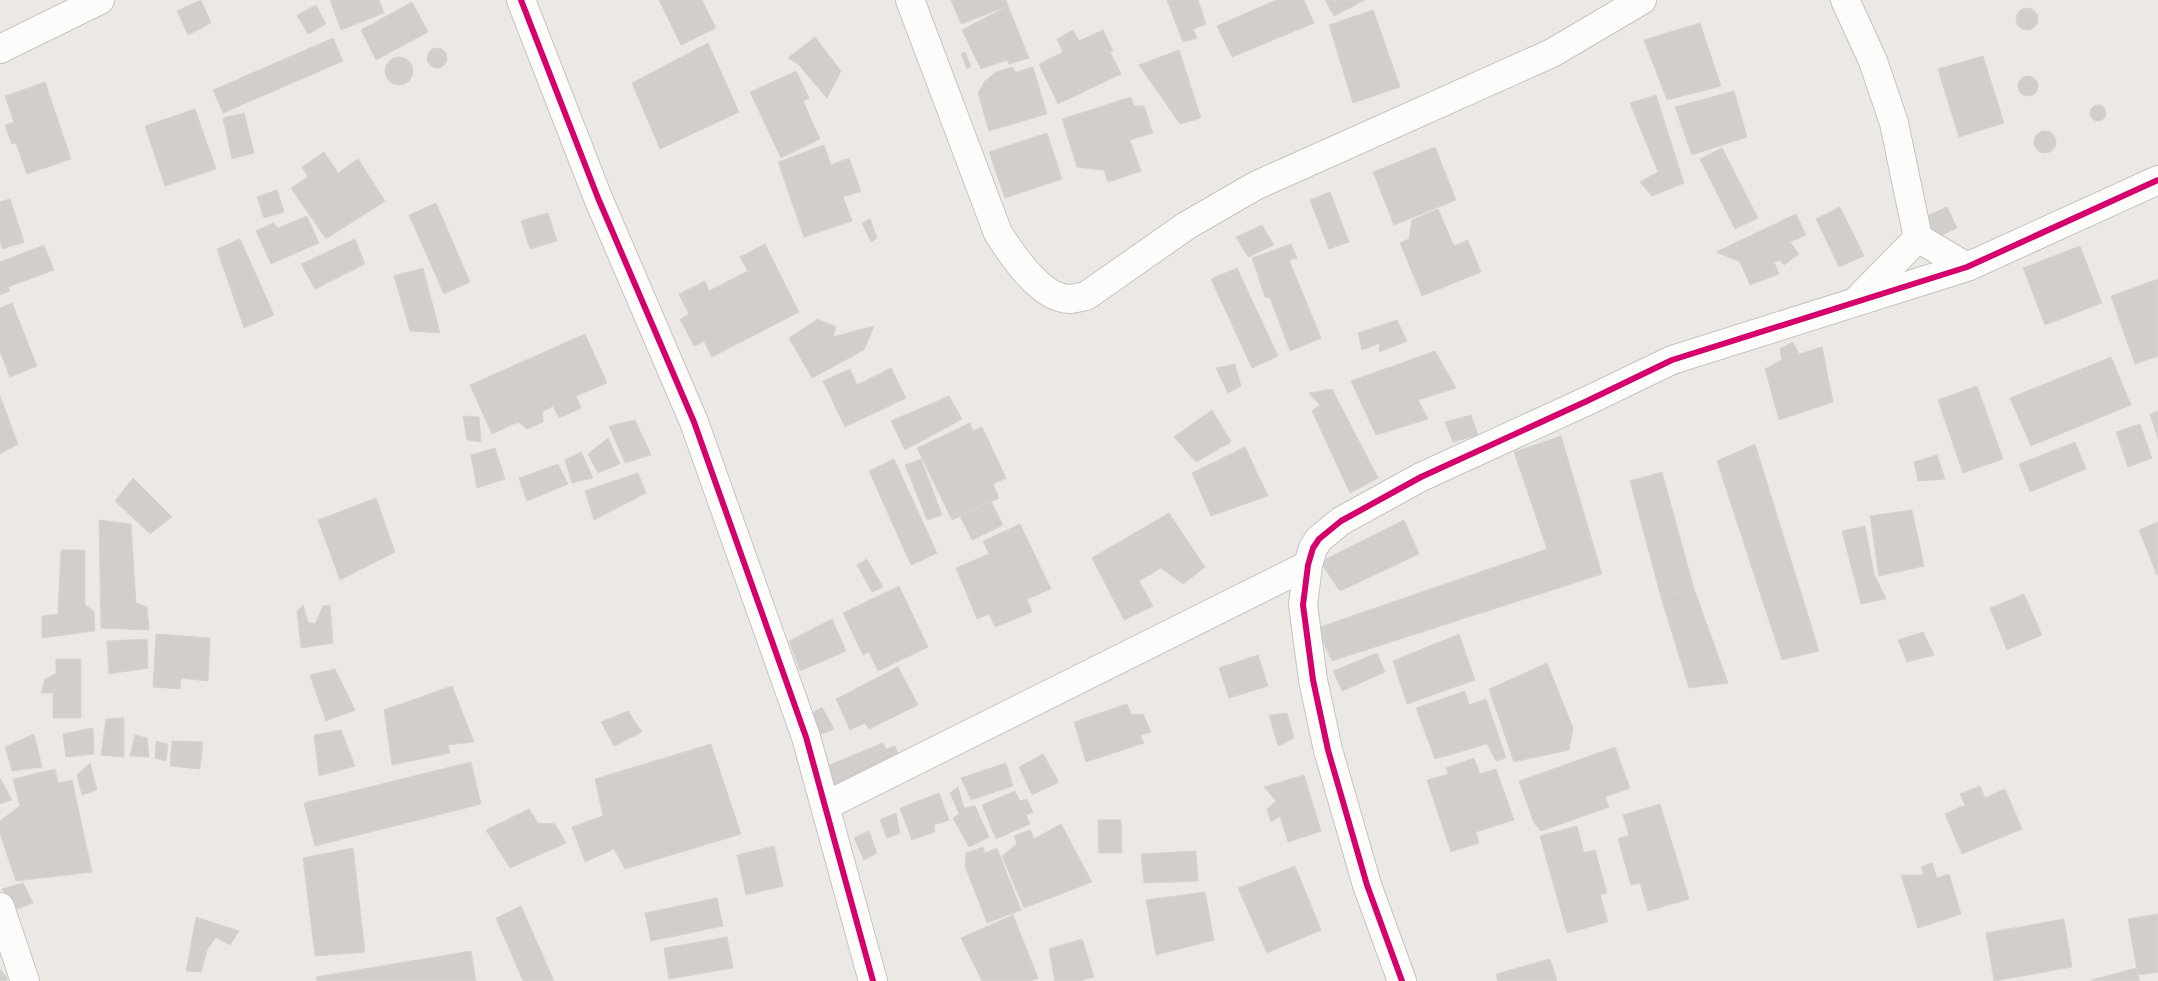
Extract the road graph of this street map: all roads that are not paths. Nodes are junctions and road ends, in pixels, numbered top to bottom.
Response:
1 (100, 0) edge
2 (521, 0) edge
3 (910, 0) edge
4 (1642, 0) edge
5 (1845, 0) edge
6 (0, 49) edge
7 (2158, 180) edge
8 (1918, 238) junction
9 (1967, 266) junction
10 (1857, 300) junction
11 (1308, 565) junction
12 (825, 806) junction
13 (0, 907) edge
14 (25, 981) edge
15 (873, 981) edge
16 (1402, 981) edge

1 - 6 street
2 - 12 street
3 - 4 street
5 - 8 street
7 - 9 street
8 - 9 street
8 - 10 street
9 - 10 street
10 - 11 street
11 - 12 street
11 - 16 street
12 - 15 street
13 - 14 street

